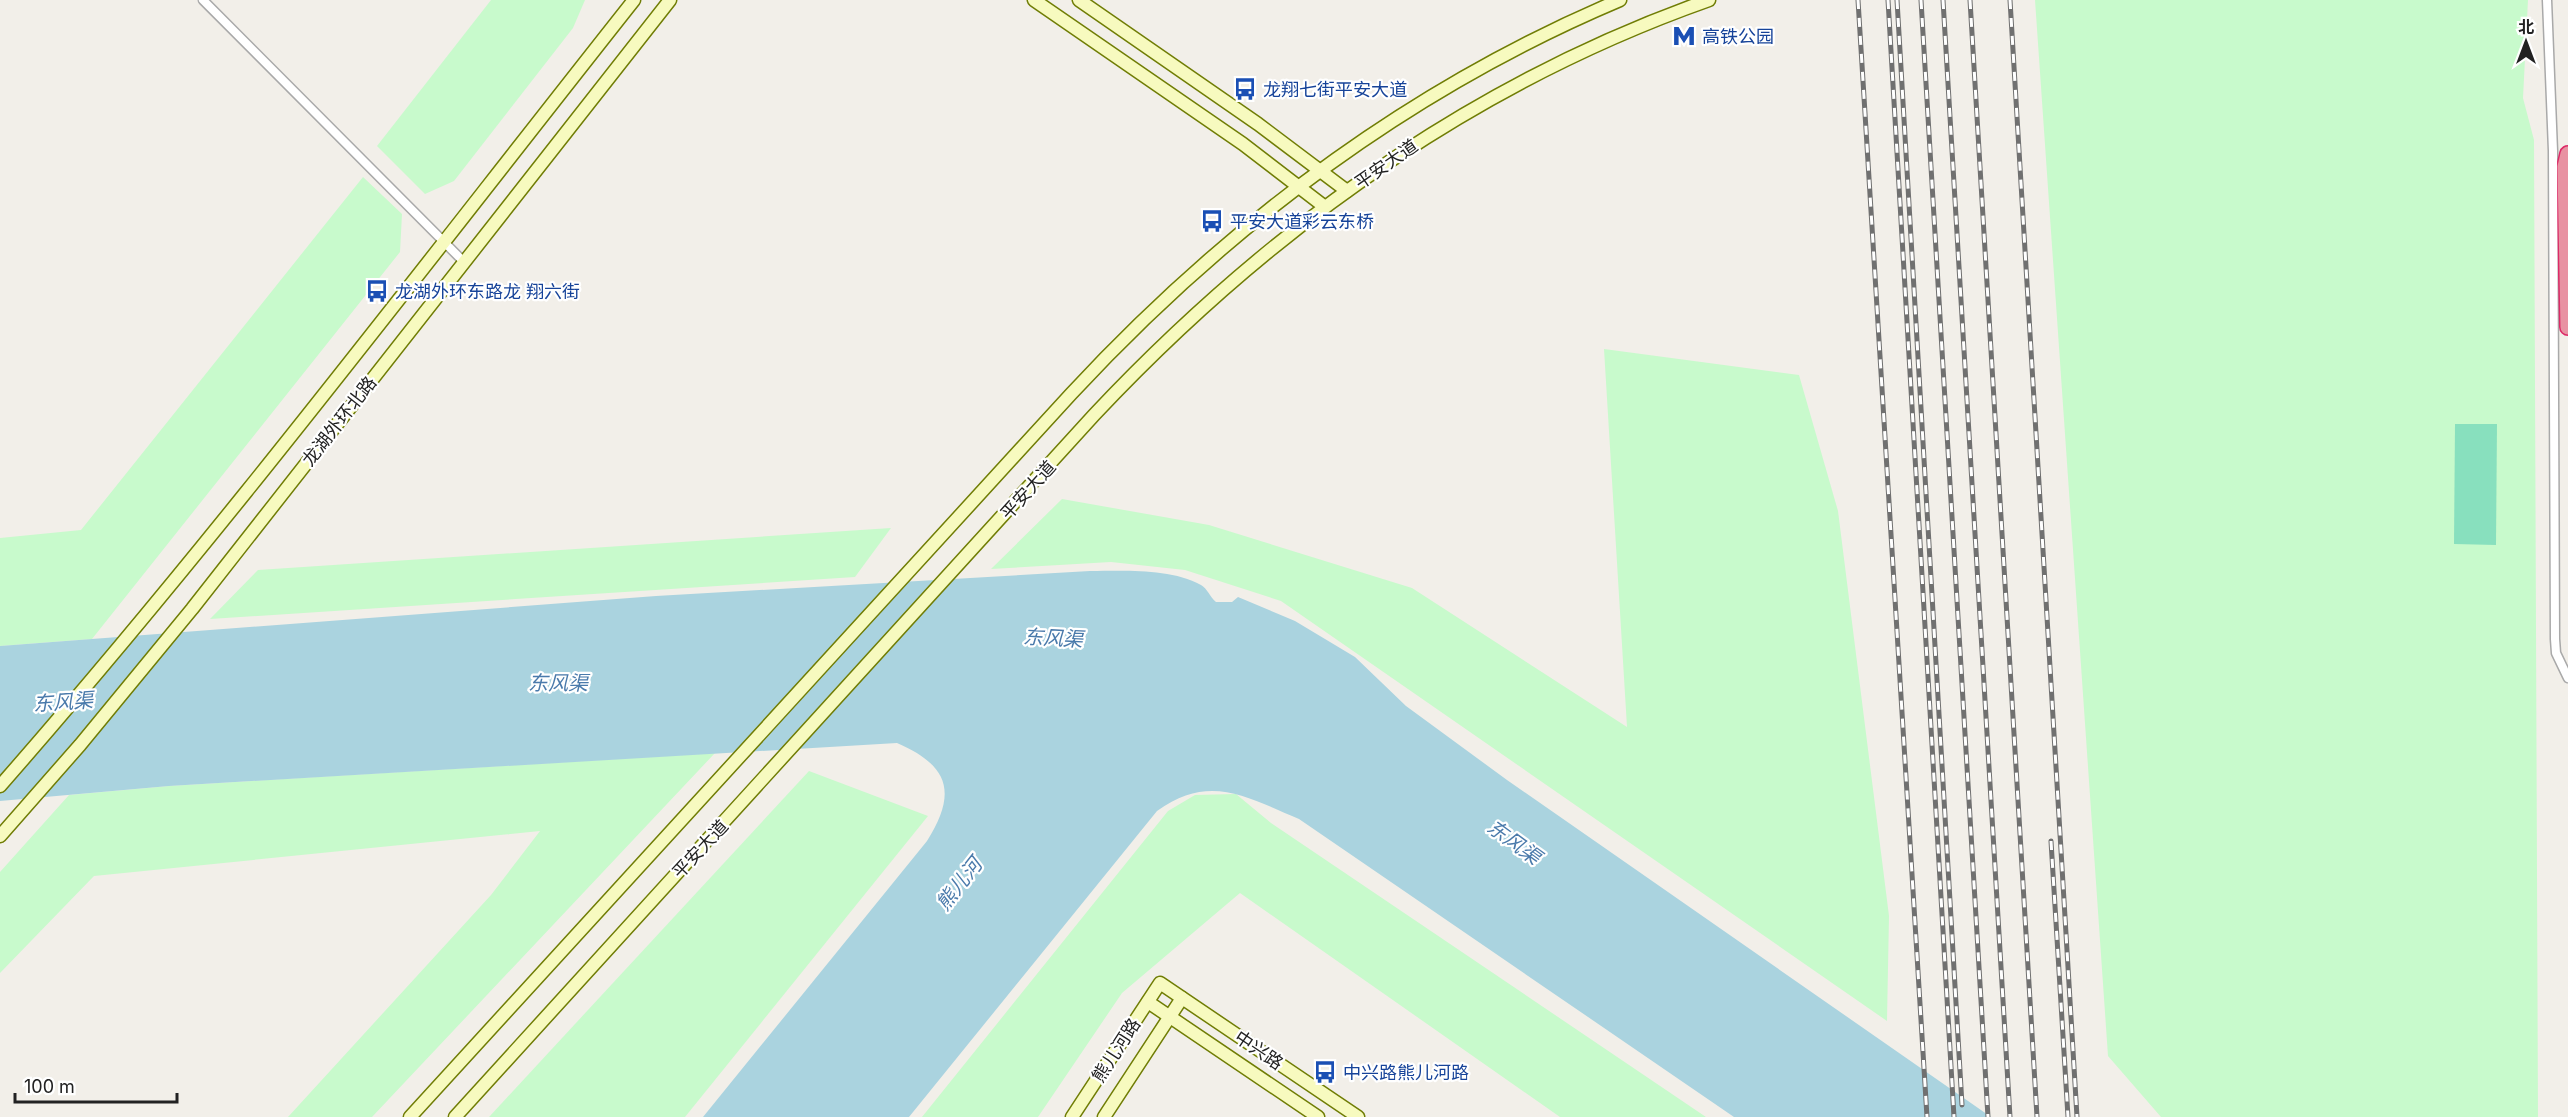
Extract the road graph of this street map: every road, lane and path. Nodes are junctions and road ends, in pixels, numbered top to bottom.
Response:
1 (203, 0) edge
2 (634, 0) edge
3 (670, 0) edge
4 (1034, 0) edge
5 (1079, 0) edge
6 (1620, 0) edge
7 (1709, 0) edge
8 (2547, 0) edge
9 (2568, 154) edge
10 (1320, 171) junction
11 (1299, 186) junction
12 (1347, 191) junction
13 (1325, 207) junction
14 (444, 241) junction
15 (464, 262) junction
16 (2568, 327) edge
17 (2568, 678) edge
18 (0, 786) edge
19 (0, 836) edge
20 (1160, 983) joint
21 (1182, 998) junction
22 (1148, 1002) junction
23 (1170, 1017) junction
24 (410, 1117) edge
25 (455, 1117) edge
26 (1072, 1117) edge
27 (1104, 1117) edge
28 (1318, 1117) edge
29 (1359, 1117) edge

1 - 14 street
2 - 14 main road, 龙湖外环北路
3 - 15 main road, 龙湖外环北路
4 - 11 main road
5 - 10 main road
6 - 10 main road, 平安大道
7 - 12 main road, 平安大道
8 - 17 street
9 - 16 highway
10 - 11 main road, 平安大道
10 - 12 main road
11 - 13 main road
11 - 24 main road, 平安大道
12 - 13 main road, 平安大道
13 - 25 main road, 平安大道
14 - 15 street
14 - 18 main road, 龙湖外环北路
15 - 19 main road, 龙湖外环北路
20 - 21 main road, 中兴路
20 - 22 main road, 熊儿河路
21 - 23 main road, 熊儿河路
21 - 29 main road, 中兴路
22 - 23 main road, 中兴路
22 - 26 main road, 熊儿河路
23 - 27 main road, 熊儿河路
23 - 28 main road, 中兴路

